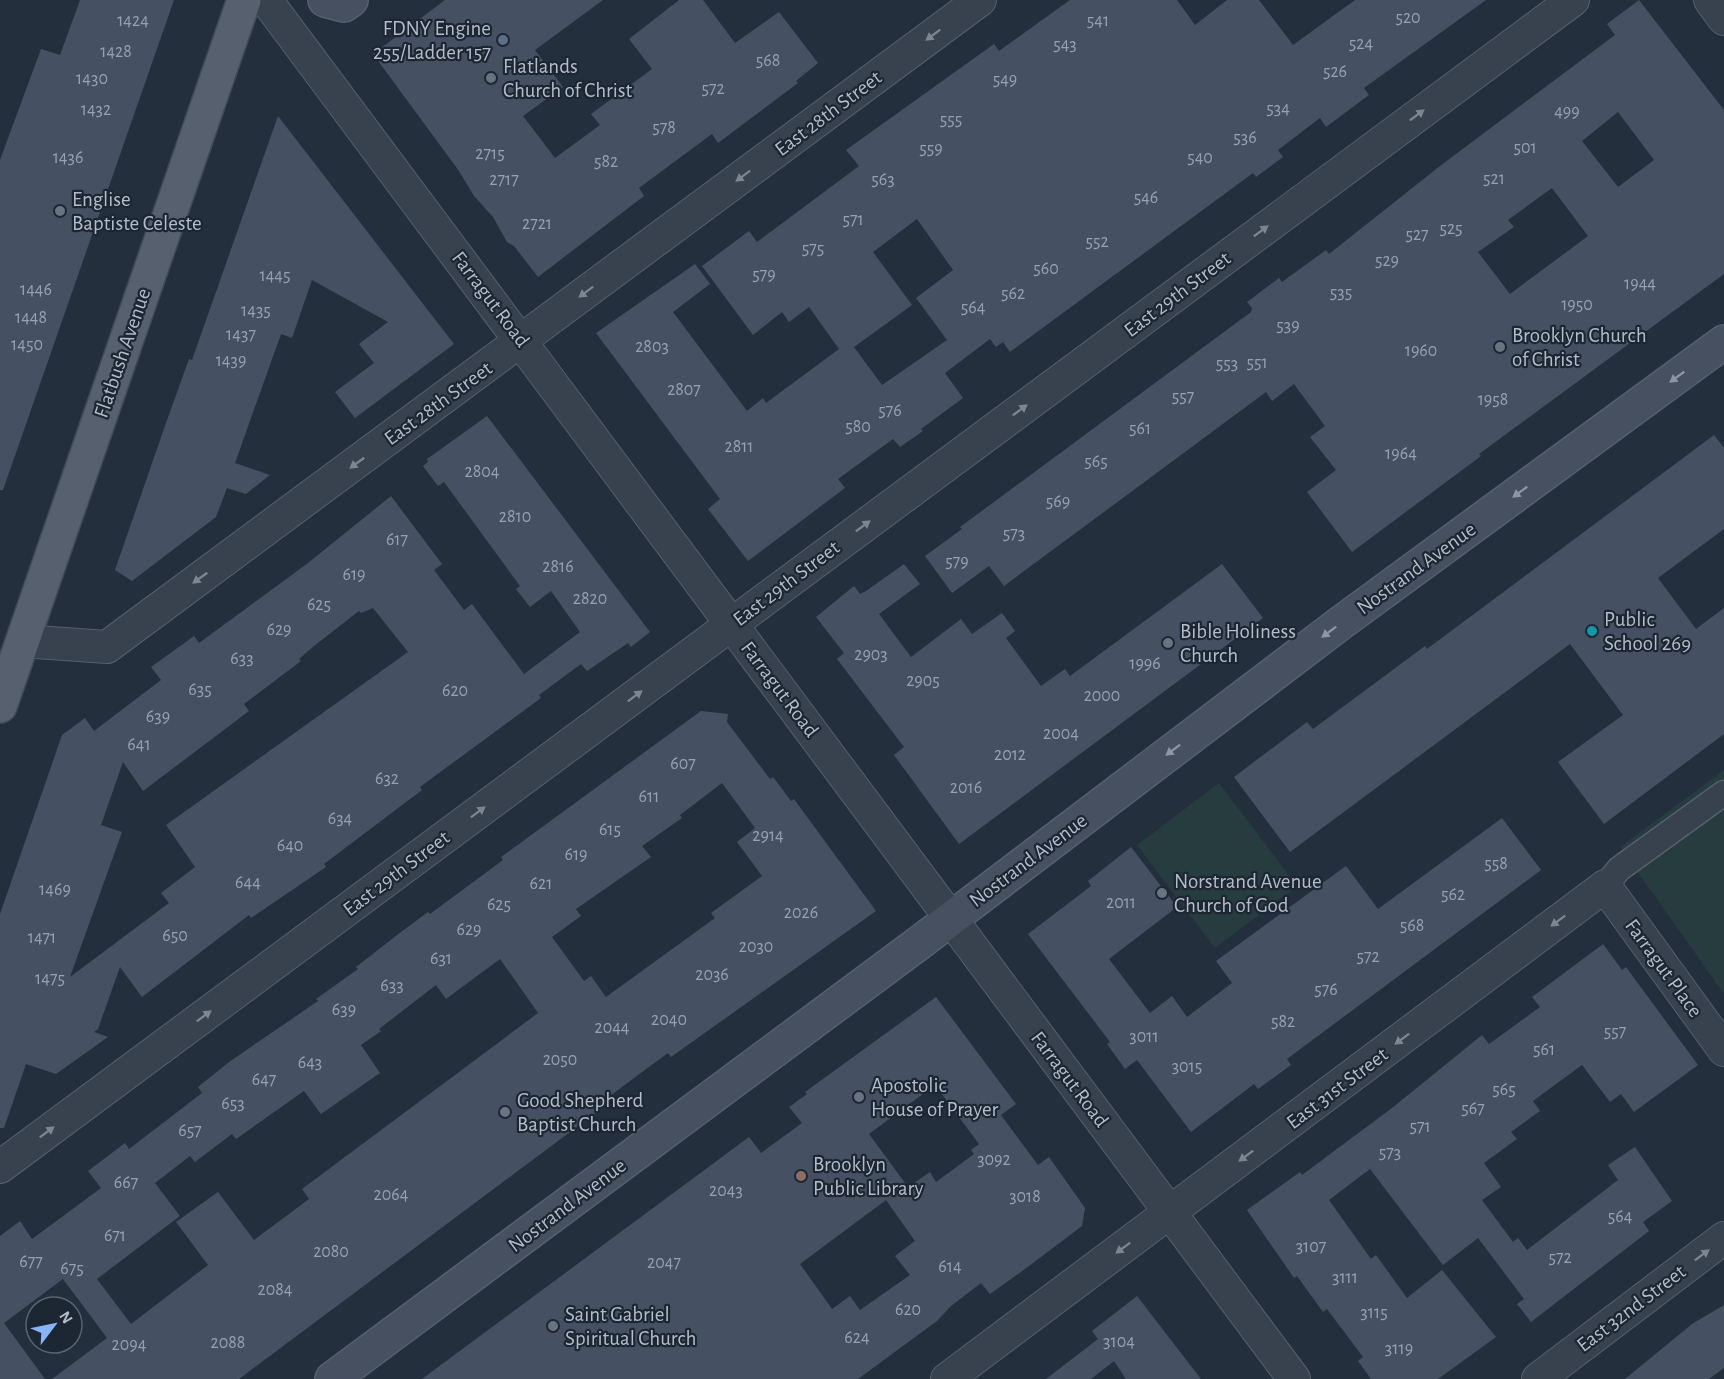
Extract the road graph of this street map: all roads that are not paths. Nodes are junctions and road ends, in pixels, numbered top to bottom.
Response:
1 (244, 0) edge
2 (266, 0) edge
3 (325, 0) edge
4 (351, 0) edge
5 (980, 0) edge
6 (1573, 0) edge
7 (1710, 0) edge
8 (1724, 19) edge
9 (522, 340) junction
10 (1724, 342) edge
11 (732, 623) junction
12 (22, 641) junction
13 (0, 706) edge
14 (1724, 793) edge
15 (1605, 886) junction
16 (951, 919) junction
17 (1724, 1050) edge
18 (0, 1167) edge
19 (1170, 1213) junction
20 (1724, 1238) edge
21 (332, 1379) edge
22 (947, 1379) edge
23 (1294, 1379) edge
24 (1538, 1379) edge

1 - 12 main road, Flatbush Avenue
2 - 9 street, Farragut Road
3 - 4 main road
5 -> 9 street, East 28th Street
11 -> 6 street, East 29th Street
7 - 8 street
9 - 11 street, Farragut Road
9 -> 12 street, East 28th Street
10 -> 16 main road, Nostrand Avenue
11 - 16 street, Farragut Road
18 -> 11 street, East 29th Street
12 - 13 main road, Flatbush Avenue
14 - 15 street, East 31st Street
15 - 17 street, Farragut Place
15 -> 19 street, East 31st Street
16 - 19 street, Farragut Road
16 - 21 main road, Nostrand Avenue
19 -> 22 street, East 31st Street
19 - 23 street, Farragut Road
24 -> 20 street, East 32nd Street

